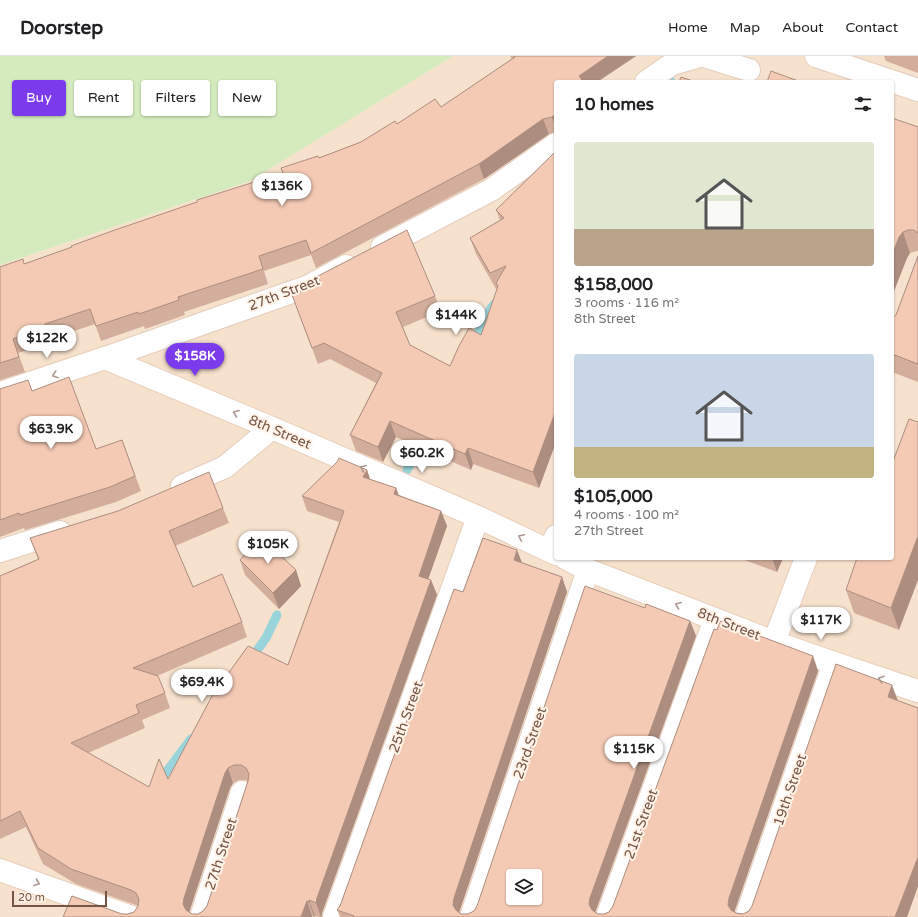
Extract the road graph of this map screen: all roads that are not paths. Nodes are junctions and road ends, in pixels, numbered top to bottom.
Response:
1 (700, 56) edge
2 (704, 56) edge
3 (816, 56) edge
4 (749, 69) edge
5 (649, 80) edge
6 (888, 80) edge
7 (894, 82) edge
8 (918, 90) edge
9 (554, 145) edge
10 (105, 358) junction
11 (0, 393) edge
12 (272, 428) junction
13 (162, 495) edge
14 (478, 517) junction
15 (82, 526) edge
16 (554, 549) edge
17 (0, 551) edge
18 (572, 560) edge
19 (805, 560) edge
20 (588, 570) junction
21 (715, 619) junction
22 (774, 642) junction
23 (834, 663) junction
24 (918, 691) edge
25 (242, 792) dead end
26 (0, 870) edge
27 (132, 917) edge
28 (201, 917) edge
29 (334, 917) edge
30 (471, 917) edge
31 (607, 917) edge
32 (746, 917) edge

1 - 5 street
2 - 4 street
3 - 6 street
7 - 8 street
9 - 10 street, 27th Street
10 -> 11 street
12 -> 10 street, 8th Street
12 - 13 street
14 -> 12 street, 8th Street
16 -> 14 street, 8th Street
14 - 29 street, 25th Street
15 - 17 street
18 - 20 street, 8th Street
19 - 22 street
21 -> 20 street, 8th Street
20 - 30 street, 23rd Street
21 - 22 street, 8th Street
21 - 31 street, 21st Street
22 - 23 street, 8th Street
24 -> 23 street, 8th Street
23 - 32 street, 19th Street
25 - 28 street, 27th Street
26 -> 27 street

